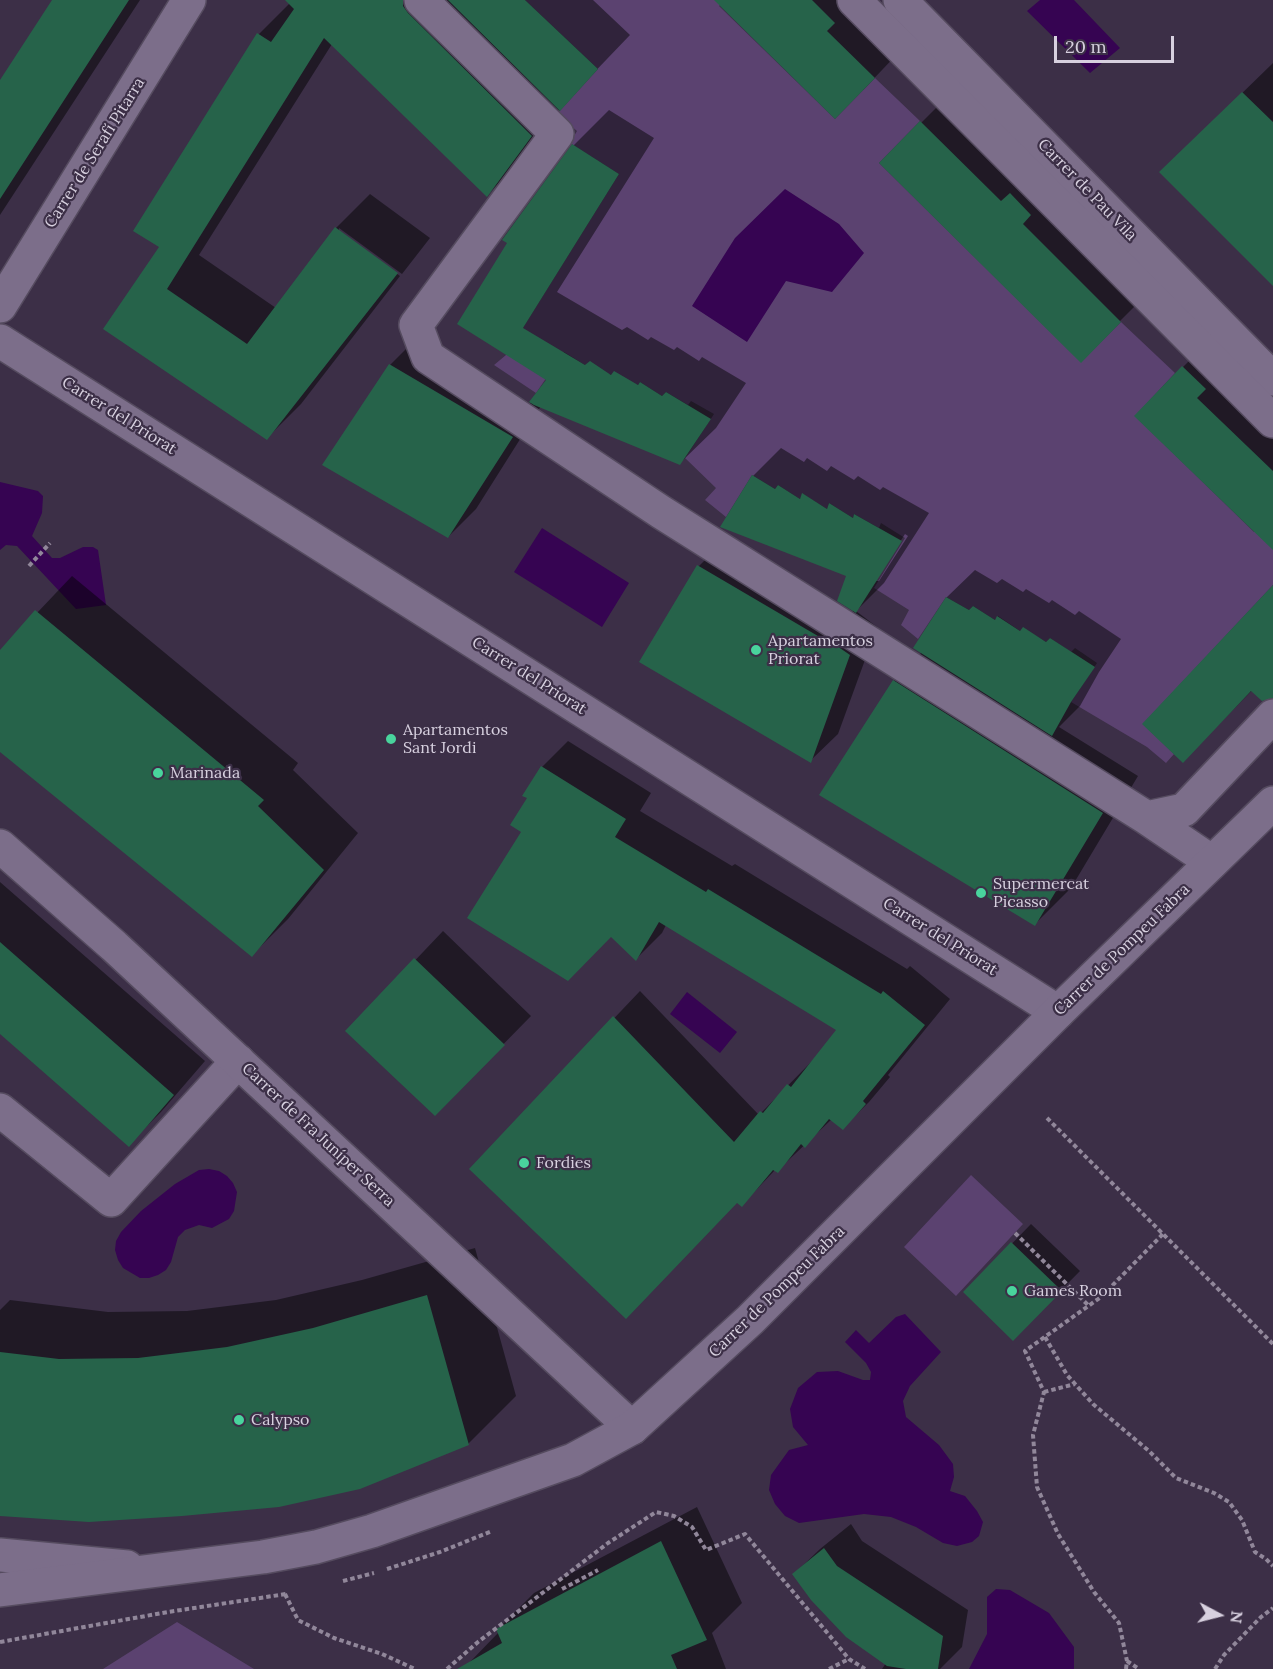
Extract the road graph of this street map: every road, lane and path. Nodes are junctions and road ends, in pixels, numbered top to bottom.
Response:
1 (189, 0) edge
2 (421, 0) edge
3 (854, 0) edge
4 (900, 0) edge
5 (0, 306) edge
6 (0, 341) edge
7 (1273, 380) edge
8 (1273, 421) edge
9 (50, 543) dead end
10 (29, 566) dead end
11 (1273, 716) edge
12 (1273, 803) edge
13 (1147, 818) junction
14 (0, 846) edge
15 (1212, 862) junction
16 (1058, 1012) junction
17 (237, 1061) junction
18 (0, 1110) edge
19 (1047, 1118) dead end
20 (1014, 1233) dead end
21 (1163, 1234) junction
22 (1089, 1306) junction
23 (1045, 1337) junction
24 (1273, 1344) edge
25 (1075, 1384) junction
26 (1044, 1392) junction
27 (632, 1428) junction
28 (0, 1555) edge
29 (1273, 1566) edge
30 (159, 1570) junction
31 (598, 1570) dead end
32 (562, 1589) dead end
33 (0, 1590) edge
34 (285, 1594) dead end
35 (1273, 1608) edge
36 (168, 1612) dead end
37 (0, 1642) edge
38 (849, 1659) junction
39 (1127, 1661) junction
40 (415, 1669) edge
41 (447, 1669) edge
42 (829, 1669) edge
43 (865, 1669) edge
44 (1126, 1669) edge
45 (1139, 1669) edge
46 (1215, 1669) edge

1 - 5 street, Carrer de Serafí Pitarra
2 - 13 street
3 - 8 street
4 - 7 street, Carrer de Pau Vila
6 - 16 street, Carrer del Priorat
9 - 10 path
11 - 13 street
12 - 15 street, Carrer de Pompeu Fabra
13 - 15 street
14 - 17 street, Carrer de Fra Juníper Serra
15 - 16 street, Carrer de Pompeu Fabra
16 - 27 street, Carrer de Pompeu Fabra
17 - 18 street
17 - 27 street, Carrer de Fra Juníper Serra
19 - 21 path
20 - 22 path
21 - 22 path
21 - 24 path
22 - 23 path
23 - 25 path
23 - 26 path
25 - 26 path
25 - 29 path
26 - 39 path
27 - 30 street, Carrer de Pompeu Fabra
28 - 30 street, Carrer de Pompeu Fabra
30 - 33 street, Carrer de Pompeu Fabra
31 - 32 path
34 - 40 path
35 - 46 path
36 - 37 path
38 - 41 path
38 - 42 path
38 - 43 path
39 - 44 path
39 - 45 path

